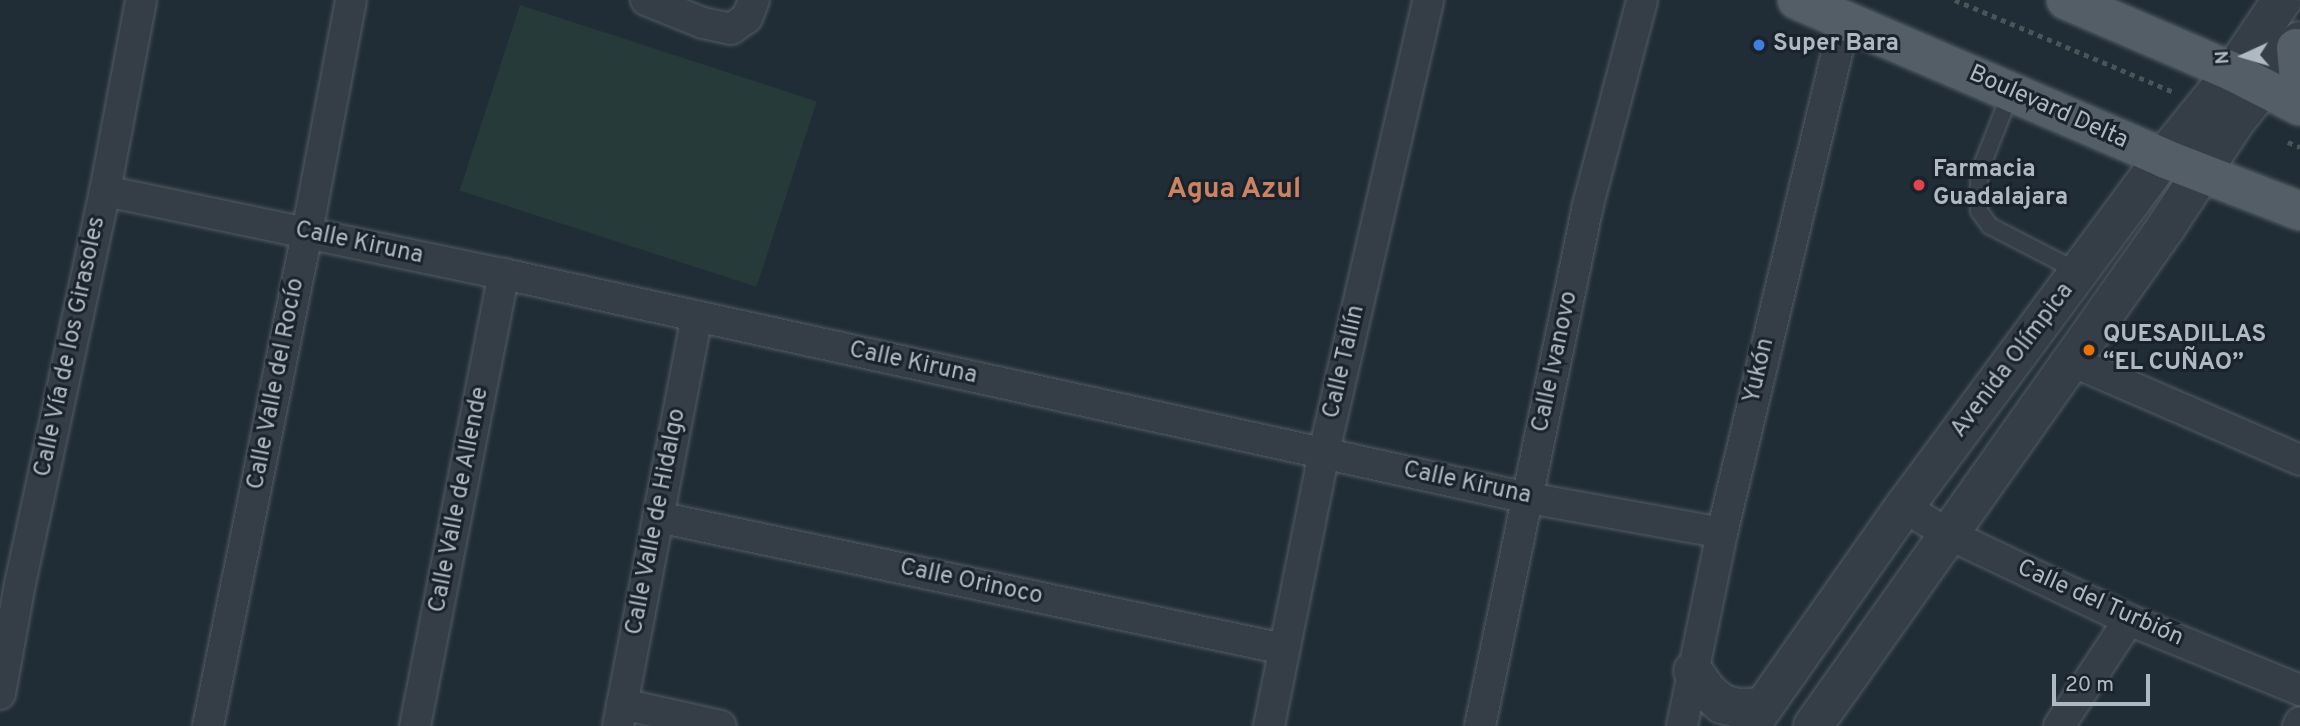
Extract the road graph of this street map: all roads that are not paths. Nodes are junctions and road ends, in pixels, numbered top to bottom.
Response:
1 (141, 0) edge
2 (351, 0) edge
3 (646, 0) edge
4 (1428, 0) edge
5 (1642, 0) edge
6 (1797, 0) edge
7 (2066, 0) edge
8 (2282, 0) edge
9 (754, 2) edge
10 (1845, 19) junction
11 (2298, 45) edge
12 (2266, 84) edge
13 (2011, 92) junction
14 (2300, 106) edge
15 (2222, 113) junction
16 (2163, 158) junction
17 (2203, 174) junction
18 (105, 191) junction
19 (2300, 211) edge
20 (307, 233) junction
21 (2078, 272) junction
22 (504, 274) junction
23 (697, 317) junction
24 (2069, 360) junction
25 (1324, 452) junction
26 (2300, 460) edge
27 (1528, 498) junction
28 (1904, 507) junction
29 (658, 517) junction
30 (1722, 533) junction
31 (1948, 534) junction
32 (2129, 620) junction
33 (1284, 649) junction
34 (1693, 671) junction
35 (2300, 690) edge
36 (0, 694) edge
37 (620, 715) edge
38 (1757, 717) edge
39 (208, 726) edge
40 (415, 726) edge
41 (721, 726) edge
42 (1269, 726) edge
43 (1480, 726) edge
44 (1682, 726) edge
45 (1813, 726) edge
46 (2059, 726) edge

1 - 18 street, Calle Vía de los Girasoles
2 - 20 street, Calle Valle del Rocío
3 - 9 street
4 - 25 street, Calle Tallín
5 - 27 street, Calle Ivanovo
6 - 10 main road, Boulevard Delta
7 - 12 main road
8 - 12 street, Avenida Olímpica
10 - 13 main road, Boulevard Delta
10 - 30 street, Yukón
11 - 12 main road
12 - 14 main road
12 - 15 street, Avenida Olímpica
13 - 16 main road, Boulevard Delta
13 - 21 lane
15 - 16 street, Avenida Olímpica
15 - 17 street, Avenida Olímpica
16 - 17 main road, Boulevard Delta
16 - 21 street, Avenida Olímpica
17 - 19 main road, Boulevard Delta
17 - 24 street, Avenida Olímpica
18 - 20 street, Calle Kiruna
18 - 36 street, Calle Vía de los Girasoles
20 - 22 street, Calle Kiruna
20 - 39 street, Calle Valle del Rocío
21 - 28 street, Avenida Olímpica
22 - 23 street, Calle Kiruna
22 - 40 street, Calle Valle de Allende
23 - 25 street, Calle Kiruna
23 - 29 street, Calle Valle de Hidalgo
24 - 26 street
24 - 31 street, Avenida Olímpica
25 - 27 street, Calle Kiruna
25 - 33 street, Calle Tallín
27 - 30 street, Calle Kiruna
27 - 43 street, Calle Ivanovo
28 - 31 street, Calle del Turbión
28 - 38 street, Avenida Olímpica
29 - 33 street, Calle Orinoco
29 - 37 street, Calle Valle de Hidalgo
30 - 34 street, Yukón
31 - 32 street, Calle del Turbión
31 - 45 street, Avenida Olímpica
32 - 35 street, Calle del Turbión
32 - 46 street
33 - 42 street, Calle Tallín
34 - 38 street
34 - 44 street, Yukón
37 - 41 street

